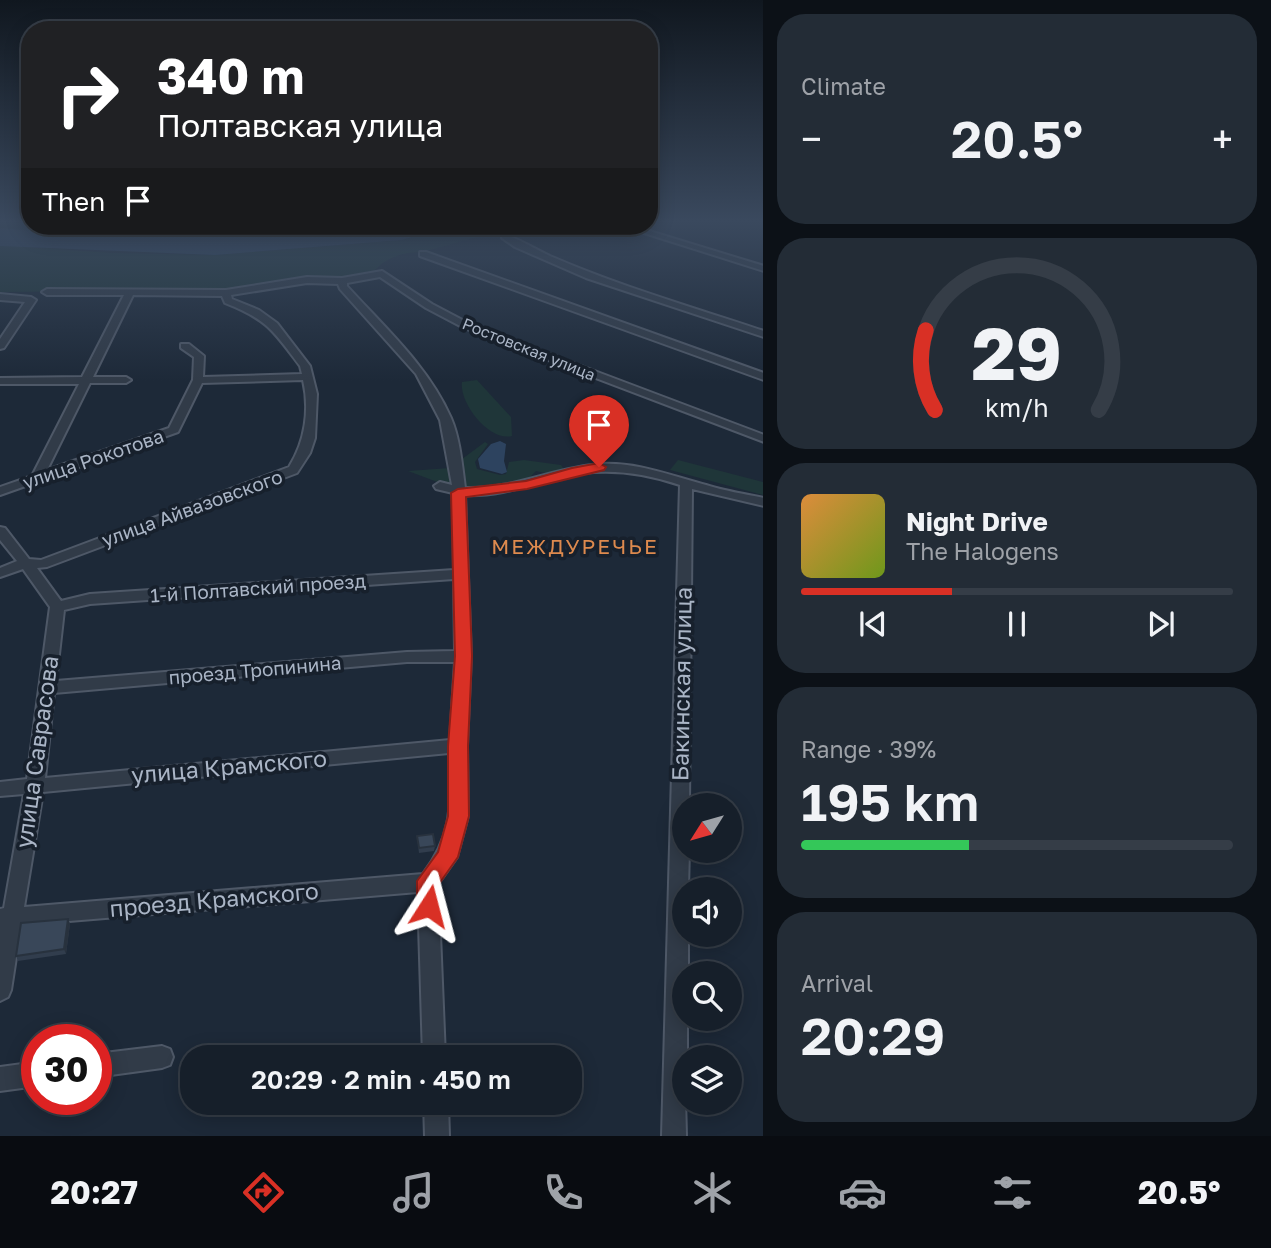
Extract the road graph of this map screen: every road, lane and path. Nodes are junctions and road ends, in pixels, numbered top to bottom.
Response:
1 (376, 275) edge
2 (383, 275) edge
3 (481, 275) edge
4 (587, 275) edge
5 (342, 281) junction
6 (131, 291) junction
7 (47, 292) dead end
8 (226, 293) junction
9 (0, 297) edge
10 (763, 334) edge
11 (0, 346) edge
12 (185, 346) dead end
13 (308, 377) junction
14 (763, 377) edge
15 (0, 380) edge
16 (86, 380) junction
17 (126, 380) dead end
18 (198, 380) junction
19 (763, 439) edge
20 (37, 478) junction
21 (686, 483) junction
22 (440, 485) dead end
23 (0, 491) edge
24 (458, 493) junction
25 (763, 502) edge
26 (0, 531) edge
27 (25, 563) junction
28 (0, 573) edge
29 (460, 574) junction
30 (57, 607) junction
31 (463, 656) junction
32 (47, 688) junction
33 (458, 746) junction
34 (35, 785) junction
35 (0, 789) edge
36 (428, 881) junction
37 (6, 917) edge
38 (0, 990) edge
39 (434, 1045) edge
40 (162, 1057) dead end
41 (112, 1064) edge
42 (21, 1076) edge
43 (0, 1079) edge
44 (436, 1115) edge
45 (437, 1136) edge
46 (674, 1136) edge

1 - 5 street, Ростовская улица
2 - 19 street, Ростовская улица
3 - 14 street
4 - 10 street
5 - 8 street
5 - 24 street
6 - 7 street
6 - 8 street
6 - 16 street
8 - 13 street, улица Айвазовского
9 - 11 street
12 - 18 street
13 - 18 street
13 - 27 street, улица Айвазовского
15 - 16 street
16 - 17 street
16 - 20 street
18 - 20 street, улица Рокотова
20 - 23 street, улица Рокотова
21 - 24 street
21 - 25 street
21 - 46 street, Бакинская улица
22 - 24 street
24 - 29 street
26 - 27 street
27 - 28 street, улица Айвазовского
27 - 30 street
29 - 30 street, 1-й Полтавский проезд
29 - 31 street
30 - 32 street, улица Саврасова
31 - 32 street, проезд Тропинина
31 - 33 street
32 - 34 street, улица Саврасова
33 - 34 street, улица Крамского
33 - 36 street
34 - 35 street, улица Крамского
34 - 37 street, улица Саврасова
36 - 37 street, проезд Крамского
36 - 39 street
37 - 38 street, улица Саврасова
40 - 41 street
42 - 43 street
44 - 45 street

